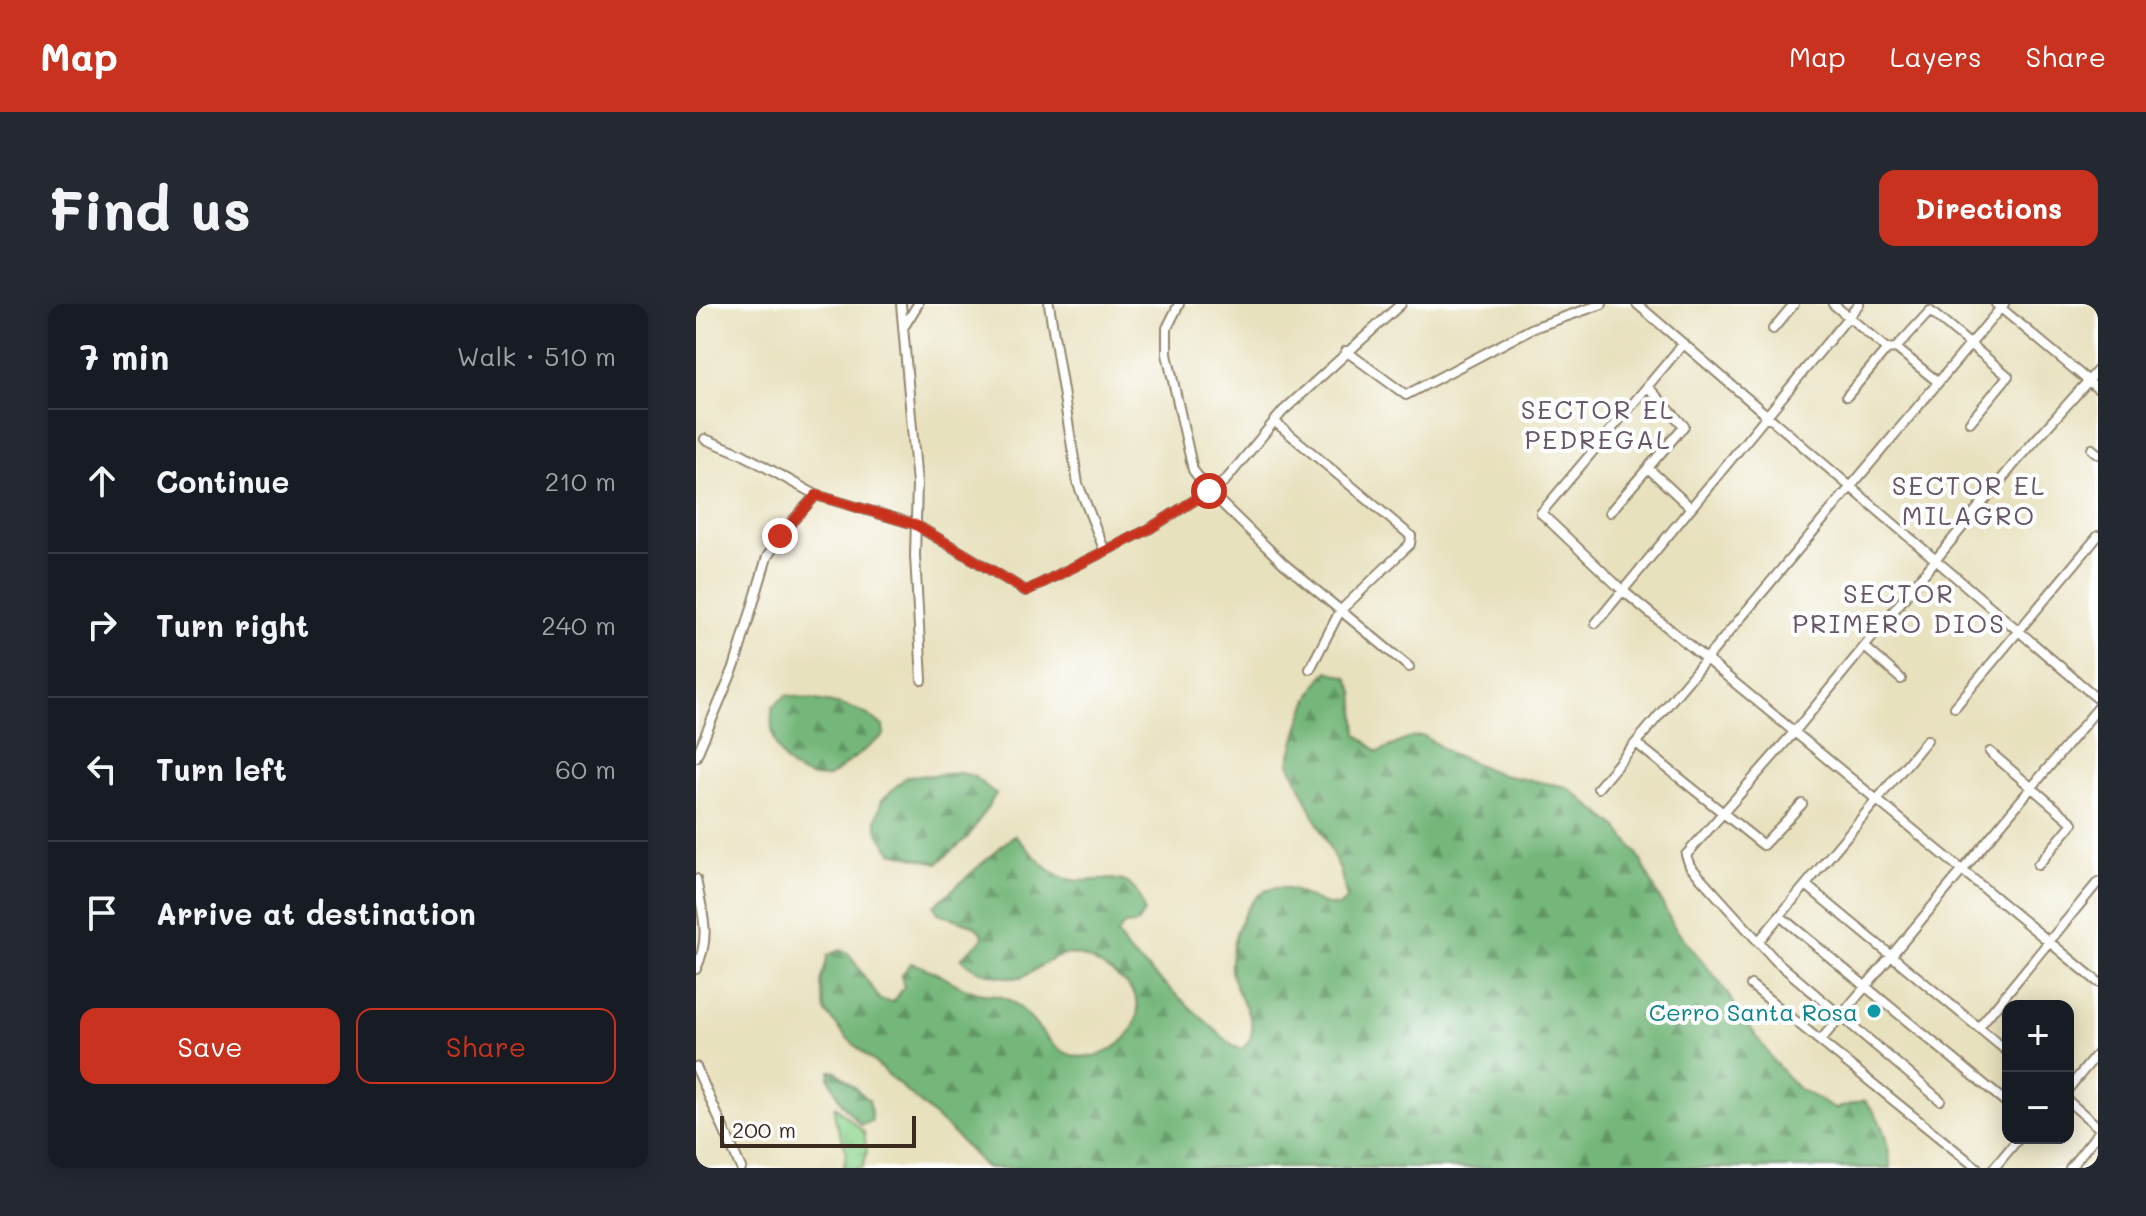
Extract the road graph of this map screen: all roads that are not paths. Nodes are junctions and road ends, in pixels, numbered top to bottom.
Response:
1 (901, 304) edge
2 (918, 304) edge
3 (1049, 304) edge
4 (1179, 304) edge
5 (1401, 304) edge
6 (1602, 304) edge
7 (1637, 304) edge
8 (1794, 304) edge
9 (1833, 304) edge
10 (1859, 304) edge
11 (2000, 305) edge
12 (1849, 317) junction
13 (905, 325) junction
14 (1773, 329) dead end
15 (1683, 344) junction
16 (1970, 344) junction
17 (1892, 349) junction
18 (1346, 351) junction
19 (2098, 370) edge
20 (2089, 381) junction
21 (1938, 382) junction
22 (1648, 387) junction
23 (2098, 389) edge
24 (1847, 396) dead end
25 (1765, 416) junction
26 (1274, 421) junction
27 (1970, 422) dead end
28 (705, 439) dead end
29 (1648, 468) junction
30 (1851, 487) junction
31 (1209, 491) junction
32 (816, 495) junction
33 (1690, 507) junction
34 (1610, 512) dead end
35 (919, 526) junction
36 (2098, 536) edge
37 (1104, 549) junction
38 (1936, 557) junction
39 (1622, 590) junction
40 (1340, 611) junction
41 (1596, 623) dead end
42 (2018, 631) junction
43 (1866, 648) junction
44 (1707, 659) junction
45 (1409, 667) dead end
46 (1310, 669) dead end
47 (1901, 679) dead end
48 (922, 680) dead end
49 (2098, 699) edge
50 (1955, 707) dead end
51 (2098, 708) edge
52 (1796, 730) junction
53 (1927, 740) dead end
54 (1636, 743) junction
55 (1990, 752) dead end
56 (696, 757) edge
57 (1598, 788) dead end
58 (2031, 789) junction
59 (1879, 798) junction
60 (1802, 804) dead end
61 (1721, 812) junction
62 (2038, 865) dead end
63 (1962, 868) junction
64 (696, 879) edge
65 (2098, 882) edge
66 (1806, 885) junction
67 (1780, 916) junction
68 (1758, 942) junction
69 (2050, 943) junction
70 (1890, 955) junction
71 (696, 969) edge
72 (2098, 982) edge
73 (1751, 985) dead end
74 (1865, 986) junction
75 (1841, 1016) junction
76 (1979, 1027) junction
77 (1820, 1041) junction
78 (2002, 1047) edge
79 (2098, 1053) edge
80 (696, 1067) edge
81 (2074, 1082) edge
82 (2002, 1099) edge
83 (1940, 1100) dead end
84 (2074, 1107) edge
85 (2098, 1130) edge
86 (2014, 1144) edge
87 (741, 1168) edge
88 (1977, 1168) edge
89 (1994, 1168) edge
90 (2070, 1168) edge

1 - 13 street
2 - 13 street
3 - 37 street
4 - 31 street
5 - 18 street
6 - 18 street
7 - 15 street
8 - 14 street
9 - 12 street
10 - 12 street
11 - 16 street
11 - 20 street
12 - 17 street
12 - 25 street
13 - 35 street
15 - 22 street
15 - 25 street
16 - 17 street
16 - 21 street
16 - 27 street
17 - 21 street
17 - 24 street
18 - 26 street
19 - 20 street
20 - 23 street
20 - 38 street
21 - 30 street
22 - 29 street
22 - 39 street
25 - 30 street
25 - 33 street
26 - 31 street
26 - 40 street
28 - 32 street
29 - 33 street
29 - 34 street
30 - 38 street
30 - 44 street
31 - 37 street
31 - 40 street
32 - 35 street
32 - 56 street
33 - 39 street
35 - 37 street
35 - 48 street
36 - 42 street
38 - 42 street
38 - 43 street
39 - 41 street
39 - 44 street
40 - 45 street
40 - 46 street
42 - 49 street
42 - 50 street
43 - 47 street
43 - 52 street
44 - 52 street
44 - 54 street
51 - 58 street
52 - 59 street
52 - 61 street
53 - 59 street
54 - 57 street
54 - 61 street
55 - 58 street
58 - 62 street
58 - 63 street
59 - 63 street
59 - 66 street
60 - 61 street
61 - 68 street
63 - 69 street
63 - 70 street
64 - 71 street
65 - 69 street
66 - 67 street
66 - 70 street
67 - 68 street
67 - 74 street
68 - 75 street
69 - 72 street
69 - 76 street
70 - 74 street
70 - 76 street
73 - 77 street
74 - 75 street
74 - 82 street
75 - 77 street
75 - 83 street
76 - 78 street
77 - 88 street
79 - 81 street
80 - 87 street
84 - 85 street
85 - 90 street
86 - 89 street

